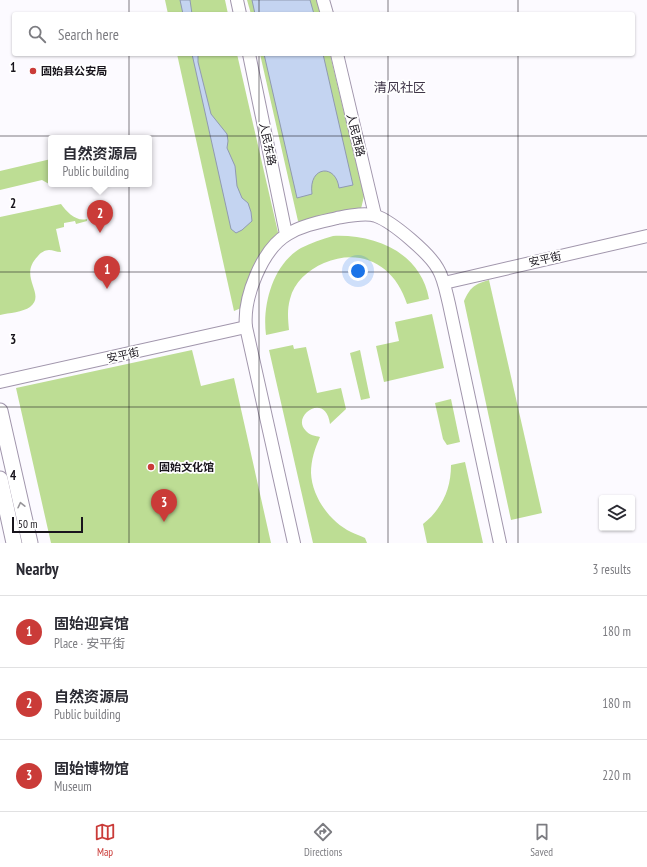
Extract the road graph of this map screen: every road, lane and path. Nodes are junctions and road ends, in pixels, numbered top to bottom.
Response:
1 (237, 0) edge
2 (324, 0) edge
3 (240, 12) edge
4 (327, 12) edge
5 (249, 56) edge
6 (336, 56) edge
7 (375, 215) junction
8 (286, 234) junction
9 (647, 236) edge
10 (444, 283) junction
11 (246, 327) junction
12 (0, 382) edge
13 (0, 412) edge
14 (0, 478) edge
15 (14, 543) edge
16 (30, 543) edge
17 (294, 543) edge
18 (500, 543) edge

1 - 3 street
2 - 4 street
5 - 8 street, 人民东路
6 - 7 street, 人民西路
7 - 8 street
7 - 10 street
8 - 11 street
9 - 10 street, 安平街
10 - 18 street
11 - 12 street, 安平街
11 - 17 street
16 -> 13 main road
14 - 15 main road

